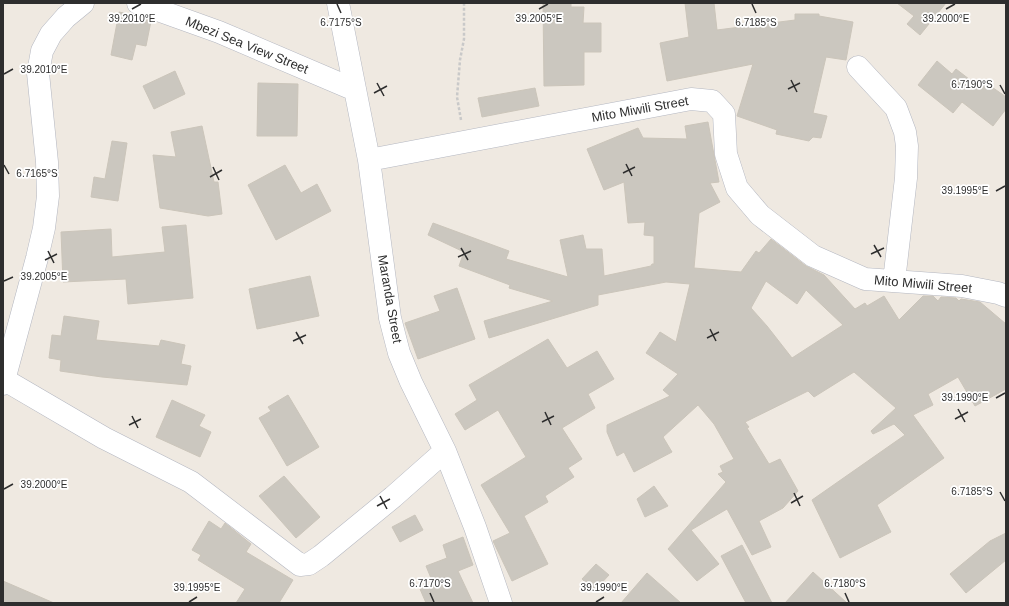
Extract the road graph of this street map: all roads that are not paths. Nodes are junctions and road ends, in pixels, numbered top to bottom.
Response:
1 (83, 3) edge
2 (138, 3) edge
3 (338, 3) edge
4 (858, 67) dead end
5 (355, 90) junction
6 (369, 160) junction
7 (894, 281) junction
8 (1006, 296) edge
9 (3, 381) edge
10 (445, 451) junction
11 (501, 603) edge

1 - 9 street
2 - 5 street, Mbezi Sea View Street
3 - 5 street, Maranda Street
4 - 7 street
5 - 6 street, Maranda Street
6 - 7 street, Mito Miwili Street
6 - 10 street, Maranda Street
7 - 8 street, Mito Miwili Street
9 - 10 street
10 - 11 street, Maranda Street

